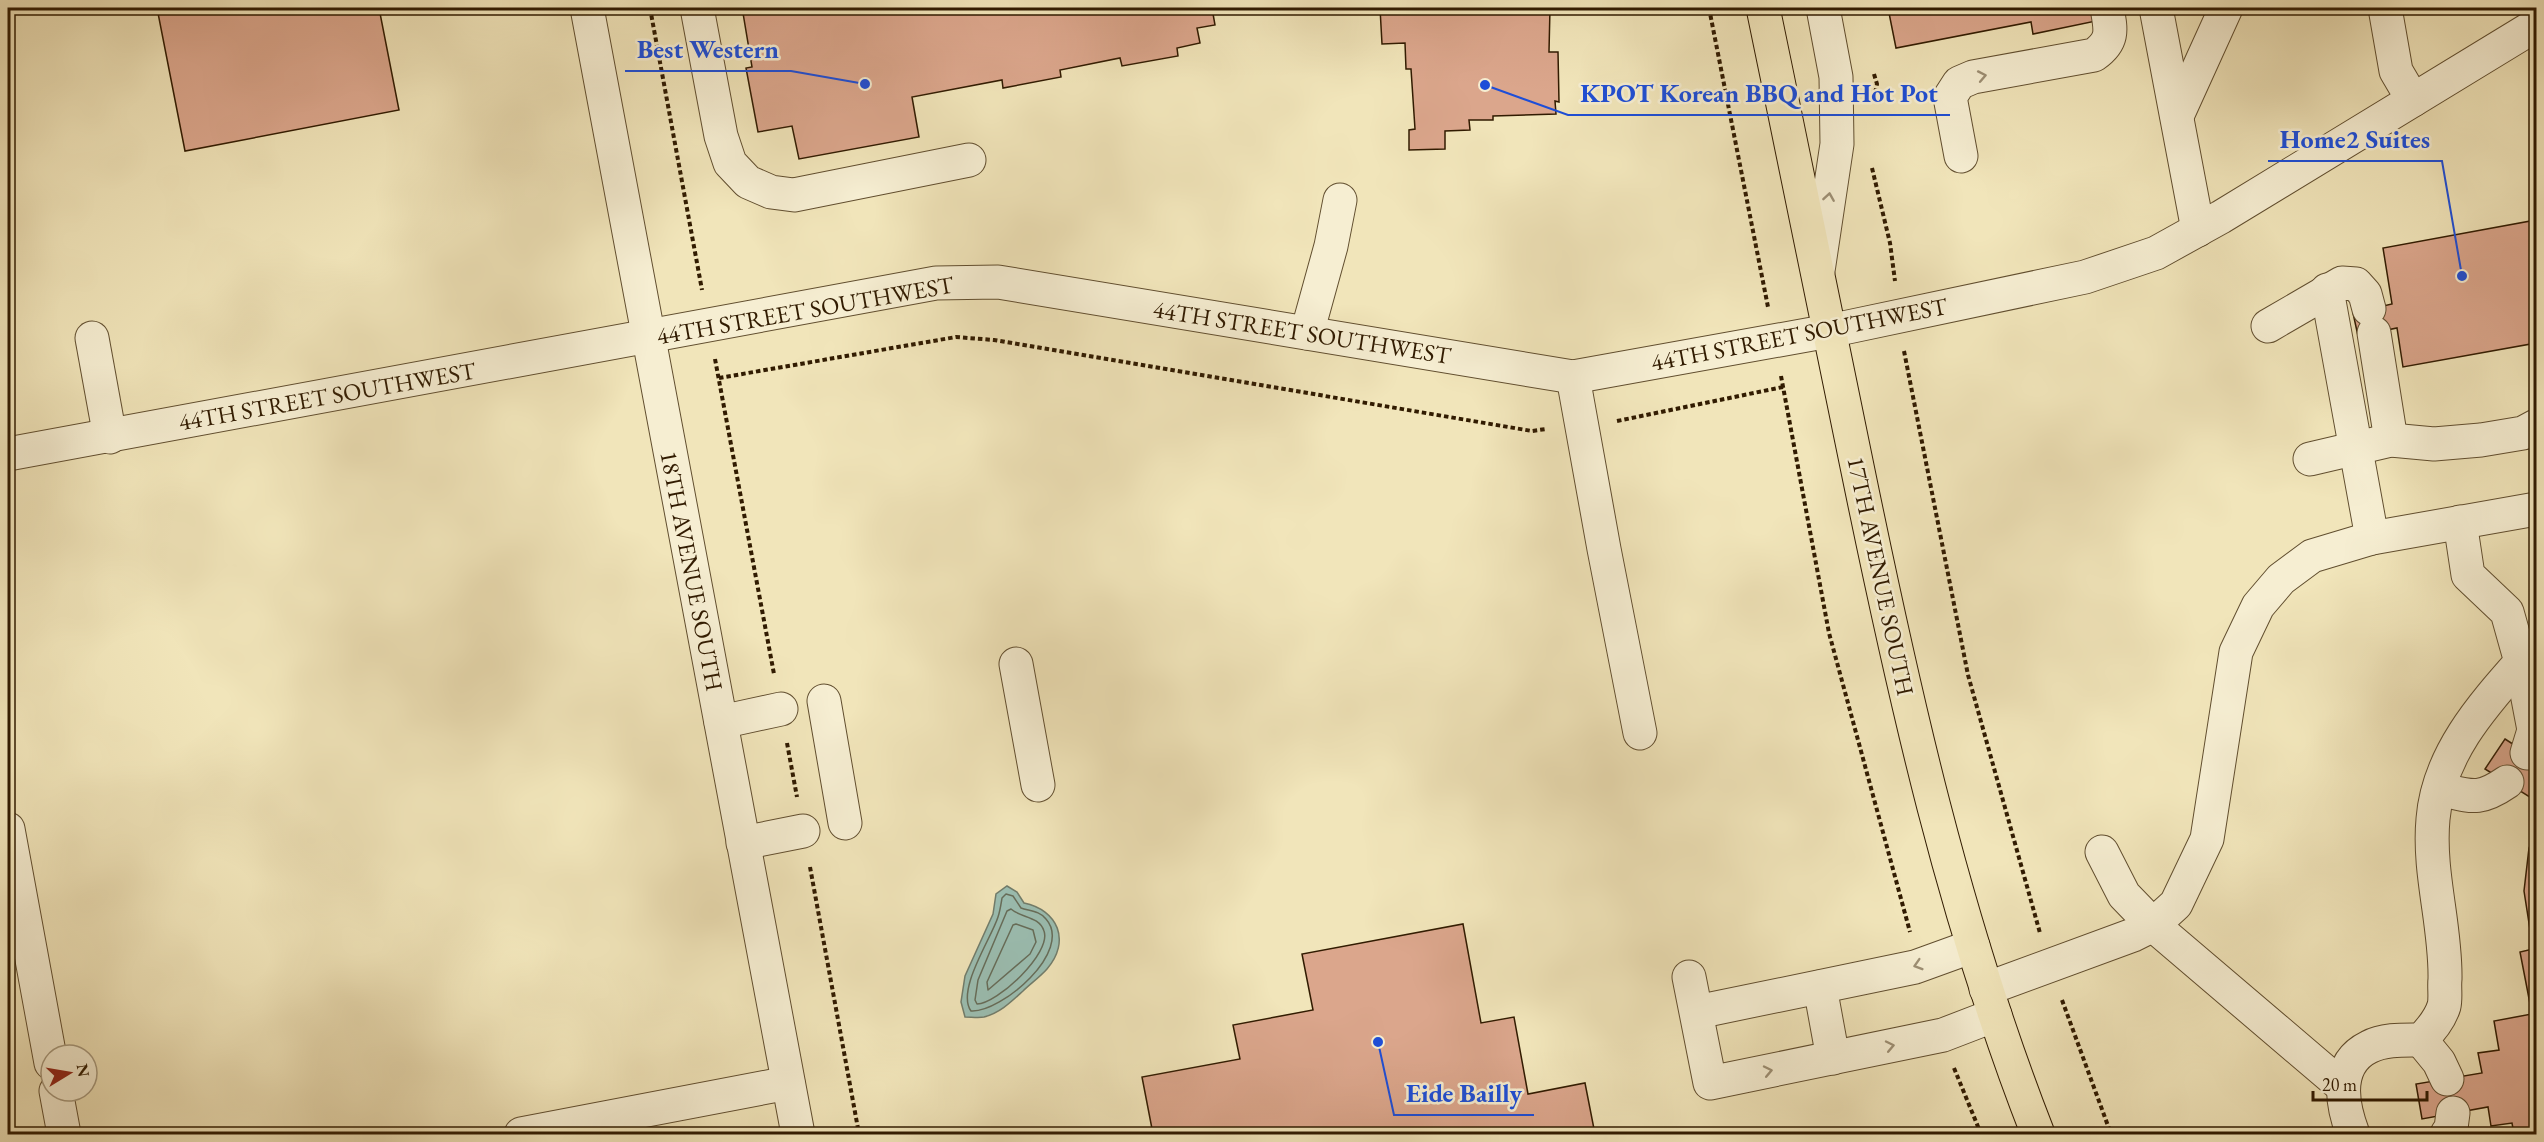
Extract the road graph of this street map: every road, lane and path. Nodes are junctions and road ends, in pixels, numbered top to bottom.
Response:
1 (587, 8) edge
2 (697, 8) edge
3 (1709, 8) edge
4 (1763, 8) edge
5 (1823, 8) edge
6 (2107, 8) edge
7 (2156, 8) edge
8 (2226, 8) edge
9 (2385, 8) edge
10 (2536, 25) edge
11 (1872, 62) dead end
12 (2413, 100) junction
13 (1872, 103) dead end
14 (2177, 116) junction
15 (1961, 156) dead end
16 (969, 160) dead end
17 (1871, 163) dead end
18 (1340, 201) dead end
19 (2198, 230) junction
20 (1761, 270) dead end
21 (1818, 275) junction
22 (2326, 290) junction
23 (1899, 316) junction
24 (2268, 326) dead end
25 (1829, 331) junction
26 (1307, 333) junction
27 (648, 337) junction
28 (92, 338) dead end
29 (1573, 377) junction
30 (719, 378) dead end
31 (1582, 425) junction
32 (2536, 426) edge
33 (110, 437) junction
34 (2391, 440) junction
35 (2356, 448) junction
36 (8, 454) edge
37 (2310, 459) dead end
38 (2536, 508) edge
39 (2460, 522) junction
40 (2372, 538) junction
41 (2521, 662) junction
42 (1016, 664) dead end
43 (824, 701) dead end
44 (781, 709) joint
45 (720, 722) junction
46 (1640, 733) dead end
47 (2527, 753) dead end
48 (2507, 782) dead end
49 (1038, 785) dead end
50 (2439, 789) junction
51 (845, 823) dead end
52 (8, 828) edge
53 (803, 831) junction
54 (743, 843) junction
55 (2102, 852) dead end
56 (2153, 926) junction
57 (1973, 946) junction
58 (1920, 965) junction
59 (2050, 965) junction
60 (1689, 977) dead end
61 (1820, 987) junction
62 (1990, 1002) junction
63 (1697, 1012) junction
64 (1943, 1035) junction
65 (2421, 1040) junction
66 (47, 1043) edge
67 (1833, 1058) junction
68 (2447, 1079) dead end
69 (788, 1083) junction
70 (2342, 1086) junction
71 (58, 1103) edge
72 (64, 1134) edge
73 (521, 1134) edge
74 (798, 1134) edge
75 (859, 1134) edge
76 (1981, 1134) edge
77 (2038, 1134) edge
78 (2111, 1134) edge
79 (2353, 1134) edge

1 - 27 street, 18TH AVENUE SOUTH
2 - 16 street
3 - 20 path
4 - 21 main road, 17TH AVENUE SOUTH
21 -> 5 street
15 -> 6 street
7 - 14 street
8 - 14 street
9 - 12 street
10 - 12 street, 44TH STREET SOUTHWEST
11 - 13 path
12 - 19 street, 44TH STREET SOUTHWEST
14 - 19 street
17 - 23 path
18 - 26 street
19 - 23 street, 44TH STREET SOUTHWEST
21 - 25 main road, 17TH AVENUE SOUTH
22 - 24 street
22 - 34 street
22 - 35 street
23 - 25 street, 44TH STREET SOUTHWEST
23 - 59 path
25 - 29 street, 44TH STREET SOUTHWEST
25 - 57 main road, 17TH AVENUE SOUTH
26 - 27 street, 44TH STREET SOUTHWEST
26 - 29 street, 44TH STREET SOUTHWEST
27 - 33 street, 44TH STREET SOUTHWEST
27 - 45 street, 18TH AVENUE SOUTH
28 - 33 street
29 - 31 street
30 - 31 path
31 - 46 street
31 - 58 path
32 - 34 street
33 - 36 street, 44TH STREET SOUTHWEST
34 - 35 street
35 - 37 street
35 - 40 street
38 - 39 street
39 - 40 street
39 - 41 street
40 - 56 street
41 - 47 street
41 - 50 street
42 - 49 street
43 - 51 street
44 - 45 street
44 - 53 path
45 - 54 street, 18TH AVENUE SOUTH
48 - 50 street
50 - 65 street
52 - 66 street
53 - 54 street
53 - 75 path
54 - 69 street, 18TH AVENUE SOUTH
55 - 56 street
56 - 59 street
56 - 70 street
57 - 58 street
57 - 62 main road, 17TH AVENUE SOUTH
58 -> 61 street
59 - 62 street
59 - 78 path
60 - 63 street
61 - 63 street
61 - 67 street
62 - 64 street
62 - 77 main road, 17TH AVENUE SOUTH
63 -> 67 street
67 -> 64 street
64 - 76 path
65 - 68 street
65 - 70 street
69 - 73 street
69 - 74 street, 18TH AVENUE SOUTH
70 - 79 street
71 - 72 street

